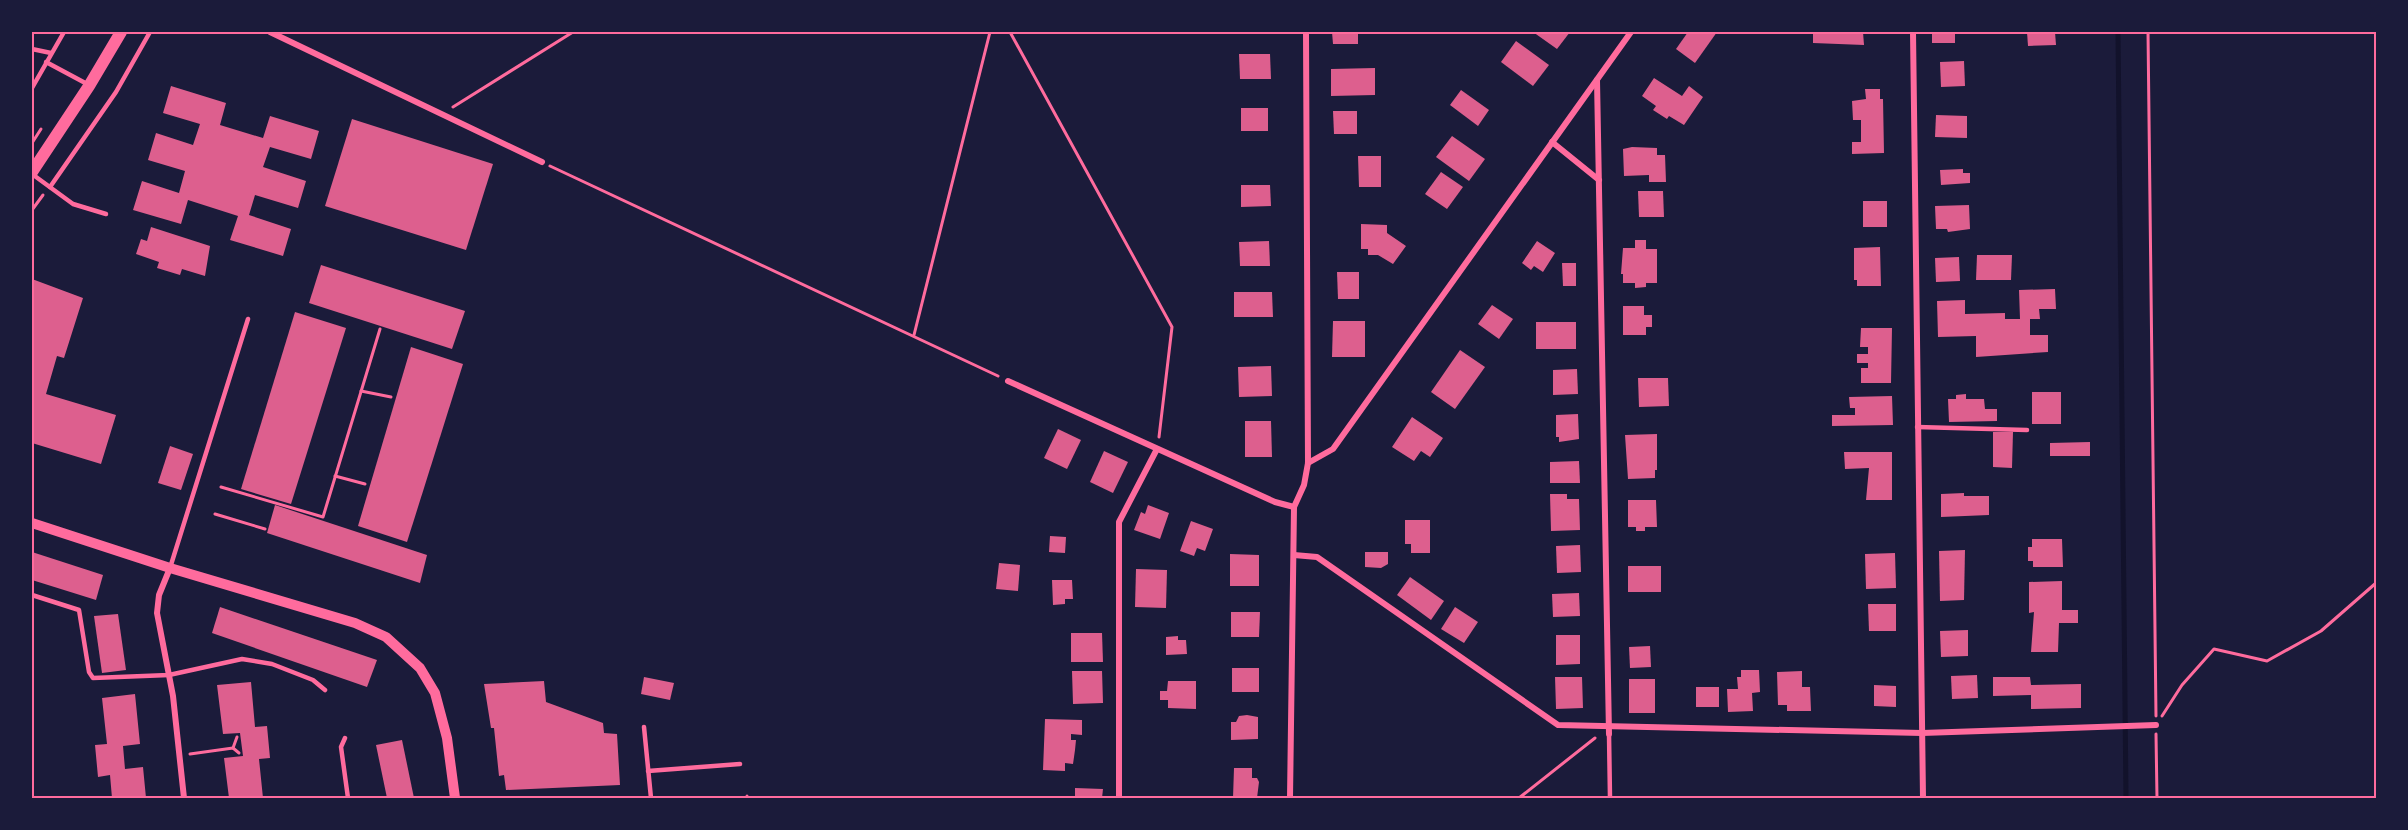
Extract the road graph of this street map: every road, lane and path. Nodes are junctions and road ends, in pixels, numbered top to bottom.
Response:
1 (64, 32) edge
2 (122, 32) edge
3 (150, 32) edge
4 (270, 32) edge
5 (573, 32) edge
6 (990, 32) edge
7 (1010, 32) edge
8 (1306, 32) edge
9 (1631, 32) edge
10 (1913, 32) edge
11 (2148, 32) edge
12 (32, 49) edge
13 (51, 53) junction
14 (46, 62) junction
15 (1597, 80) junction
16 (89, 86) junction
17 (32, 88) edge
18 (442, 114) junction
19 (1552, 142) junction
20 (542, 162) joint
21 (32, 173) edge
22 (1599, 180) junction
23 (50, 187) junction
24 (32, 210) edge
25 (106, 214) dead end
26 (248, 319) dead end
27 (380, 329) dead end
28 (914, 336) junction
29 (1008, 381) joint
30 (361, 391) junction
31 (391, 398) dead end
32 (1917, 428) junction
33 (2026, 430) dead end
34 (1157, 449) junction
35 (1308, 463) junction
36 (335, 476) junction
37 (365, 484) dead end
38 (221, 487) dead end
39 (1294, 507) junction
40 (215, 514) dead end
41 (32, 523) edge
42 (265, 529) dead end
43 (1294, 555) junction
44 (170, 568) junction
45 (2376, 583) edge
46 (32, 595) edge
47 (169, 675) junction
48 (325, 690) dead end
49 (2156, 725) junction
50 (644, 727) dead end
51 (1609, 730) junction
52 (1922, 733) junction
53 (237, 737) dead end
54 (345, 738) dead end
55 (233, 748) junction
56 (239, 753) dead end
57 (179, 756) junction
58 (740, 764) dead end
59 (648, 771) junction
60 (183, 798) edge
61 (348, 798) edge
62 (455, 798) edge
63 (651, 798) edge
64 (1119, 798) edge
65 (1290, 798) edge
66 (1519, 798) edge
67 (1610, 798) edge
68 (1923, 798) edge
69 (2157, 798) edge

1 - 13 lane
2 - 16 main road
3 - 23 lane
4 - 18 street
5 - 18 path
6 - 28 path
7 - 34 path
8 - 35 street
9 - 15 street
10 - 32 street
11 - 49 path
12 - 13 lane
13 - 14 lane
14 - 16 lane
14 - 17 lane
15 - 19 street
15 - 22 street
16 - 21 main road
18 - 20 street
19 - 22 street
19 - 35 street
20 - 28 path
21 - 23 lane
22 - 51 street
23 - 24 path
23 - 25 lane
26 - 44 lane
27 - 30 path
28 - 29 path
29 - 34 street
30 - 31 path
30 - 36 path
32 - 33 lane
32 - 52 street
34 - 39 street
34 - 64 street
35 - 39 street
36 - 37 path
36 - 38 path
39 - 43 street
40 - 42 path
41 - 44 street
43 - 51 street
43 - 65 street
44 - 47 street
44 - 62 street
45 - 49 path
46 - 47 lane
47 - 48 lane
47 - 57 street
49 - 52 street
49 - 69 path
50 - 59 lane
51 - 52 street
51 - 66 path
51 - 67 lane
52 - 68 street
53 - 55 path
54 - 61 lane
55 - 56 path
55 - 57 path
57 - 60 street
58 - 59 lane
59 - 63 lane

